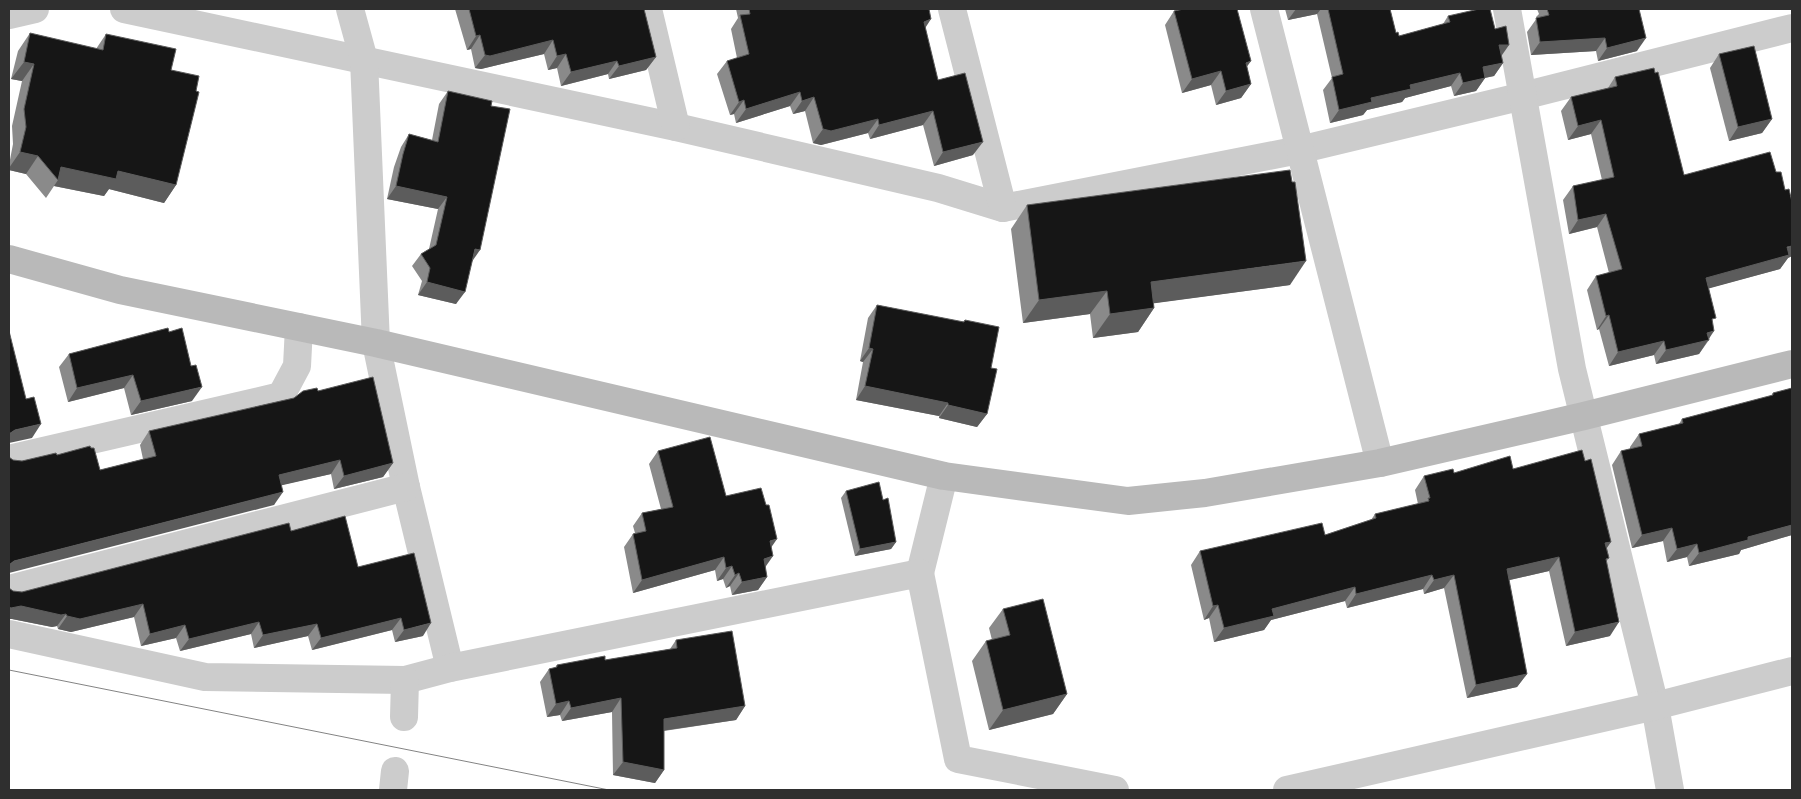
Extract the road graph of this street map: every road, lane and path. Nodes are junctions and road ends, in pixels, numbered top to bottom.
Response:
1 (35, 9) edge
2 (124, 9) edge
3 (350, 9) edge
4 (648, 9) edge
5 (952, 9) edge
6 (1264, 9) edge
7 (1507, 9) edge
8 (9, 15) edge
9 (1792, 28) edge
10 (364, 60) junction
11 (1522, 96) junction
12 (676, 126) junction
13 (1299, 150) junction
14 (1003, 208) junction
15 (9, 259) edge
16 (299, 327) junction
17 (376, 343) junction
18 (1792, 364) edge
19 (1584, 416) junction
20 (9, 459) edge
21 (1380, 463) junction
22 (944, 476) junction
23 (406, 487) junction
24 (920, 573) junction
25 (9, 589) edge
26 (9, 634) edge
27 (450, 668) junction
28 (1792, 671) edge
29 (405, 680) junction
30 (1655, 706) junction
31 (404, 717) dead end
32 (1114, 790) edge
33 (1287, 790) edge
34 (1670, 790) edge

1 - 8 street
2 - 10 street
3 - 10 street
4 - 12 street
5 - 14 street
6 - 13 street
7 - 11 street
9 - 11 street
10 - 12 street
10 - 17 street
11 - 13 street
11 - 19 street
12 - 14 street
13 - 14 street
13 - 21 street
15 - 16 street
16 - 17 street
16 - 20 street
17 - 22 street
17 - 23 street
18 - 19 street
19 - 21 street
19 - 30 street
21 - 22 street
22 - 24 street
23 - 25 street
23 - 27 street
24 - 27 street
24 - 32 street
26 - 29 street
27 - 29 street
28 - 30 street
29 - 31 street
30 - 33 street
30 - 34 street

